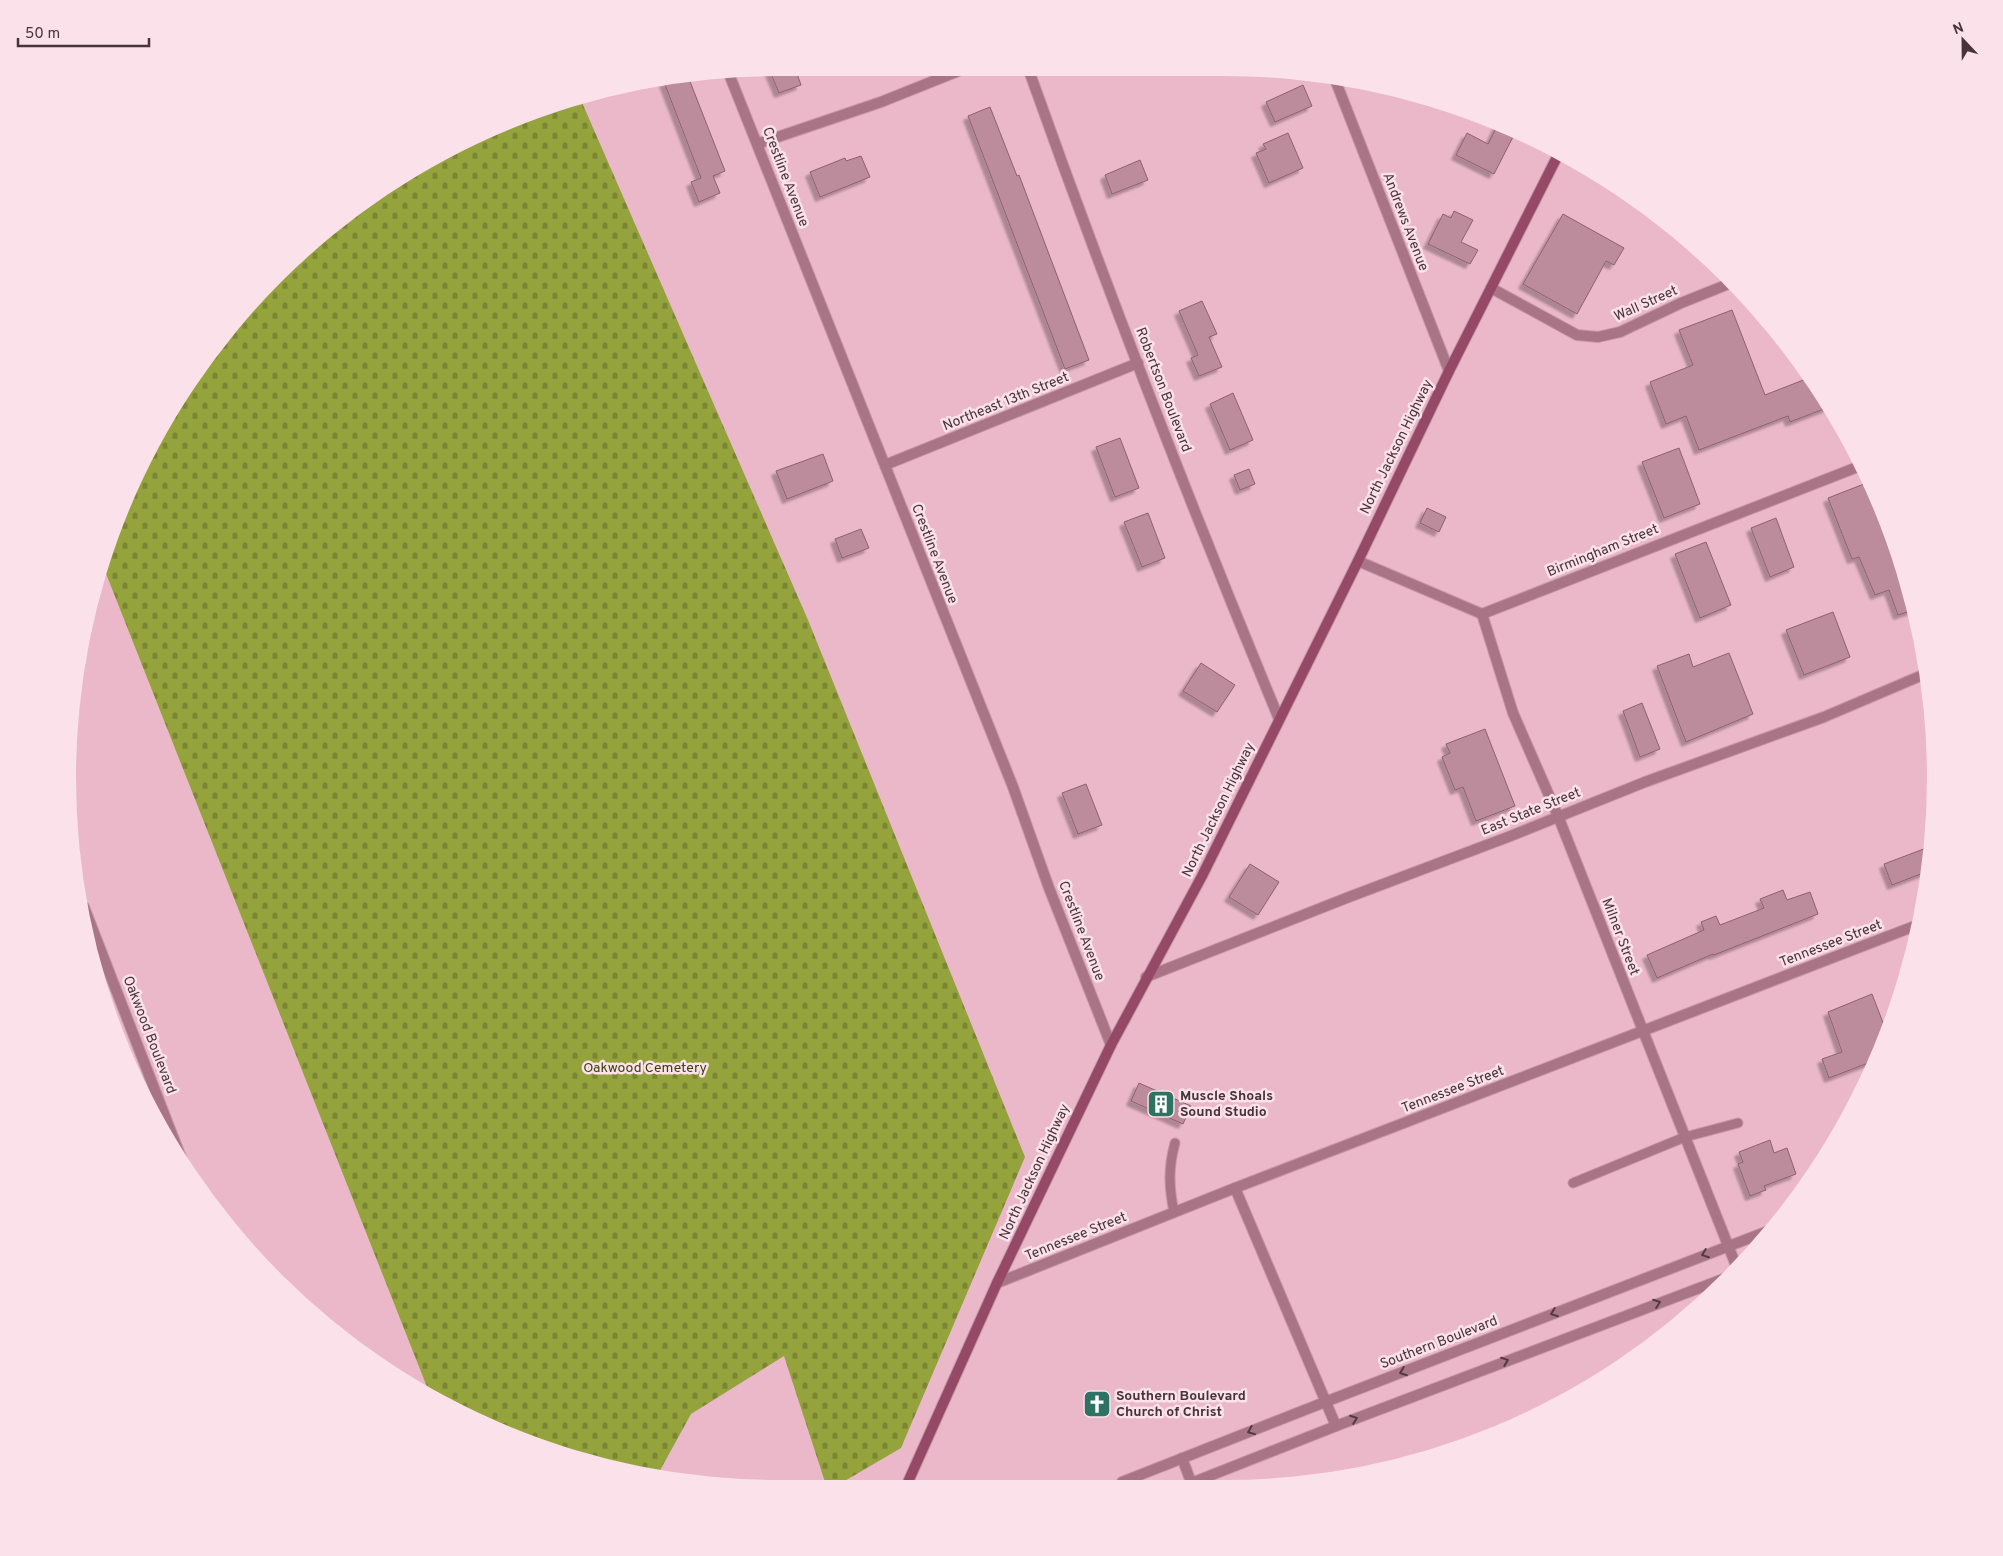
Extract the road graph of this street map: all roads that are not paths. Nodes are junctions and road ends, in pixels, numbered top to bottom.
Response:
1 (946, 76) edge
2 (1031, 76) edge
3 (731, 78) edge
4 (1337, 86) edge
5 (757, 144) junction
6 (1556, 160) edge
7 (1724, 286) edge
8 (1491, 288) junction
9 (1138, 364) junction
10 (1449, 371) junction
11 (885, 465) junction
12 (1854, 468) edge
13 (1358, 561) junction
14 (1482, 614) junction
15 (1919, 676) edge
16 (1279, 719) junction
17 (1558, 816) junction
18 (1910, 928) edge
19 (97, 945) edge
20 (1146, 978) junction
21 (1642, 1031) junction
22 (1110, 1045) junction
23 (1738, 1122) dead end
24 (168, 1125) edge
25 (1685, 1138) junction
26 (1175, 1143) dead end
27 (1573, 1183) dead end
28 (1235, 1188) junction
29 (1174, 1212) junction
30 (1758, 1235) edge
31 (1729, 1245) junction
32 (1734, 1260) edge
33 (997, 1283) junction
34 (1711, 1284) edge
35 (1325, 1402) junction
36 (1336, 1426) junction
37 (1182, 1458) junction
38 (909, 1480) edge
39 (1127, 1480) edge
40 (1192, 1480) edge
41 (1198, 1480) edge

1 - 5 street
2 - 9 street, Robertson Boulevard
3 - 5 street, Crestline Avenue
4 - 10 street, Andrews Avenue
5 - 11 street, Crestline Avenue
6 - 8 main road, North Jackson Highway
7 - 8 street, Wall Street
8 - 10 main road, North Jackson Highway
9 - 11 street, Northeast 13th Street
9 - 16 street, Robertson Boulevard
10 - 13 main road, North Jackson Highway
11 - 22 street, Crestline Avenue
12 - 14 street, Birmingham Street
13 - 14 street
13 - 16 main road, North Jackson Highway
14 - 17 street, Milner Street
15 - 17 street, East State Street
16 - 20 main road, North Jackson Highway
17 - 20 street, East State Street
17 - 21 street, Milner Street
18 - 21 street, Tennessee Street
19 - 24 street, Oakwood Boulevard
20 - 22 main road, North Jackson Highway
21 - 25 street, Milner Street
21 - 28 street, Tennessee Street
22 - 33 main road, North Jackson Highway
23 - 25 lane
25 - 27 lane
25 - 31 street, Milner Street
26 - 29 lane
28 - 29 street, Tennessee Street
28 - 35 street
29 - 33 street, Tennessee Street
30 - 31 street, Southern Boulevard
31 - 32 street, Milner Street
31 -> 35 street, Southern Boulevard
33 - 38 main road, North Jackson Highway
36 -> 34 street
35 - 36 street
35 -> 37 street, Southern Boulevard
36 - 41 street
37 - 39 street, Southern Boulevard
37 - 40 street

